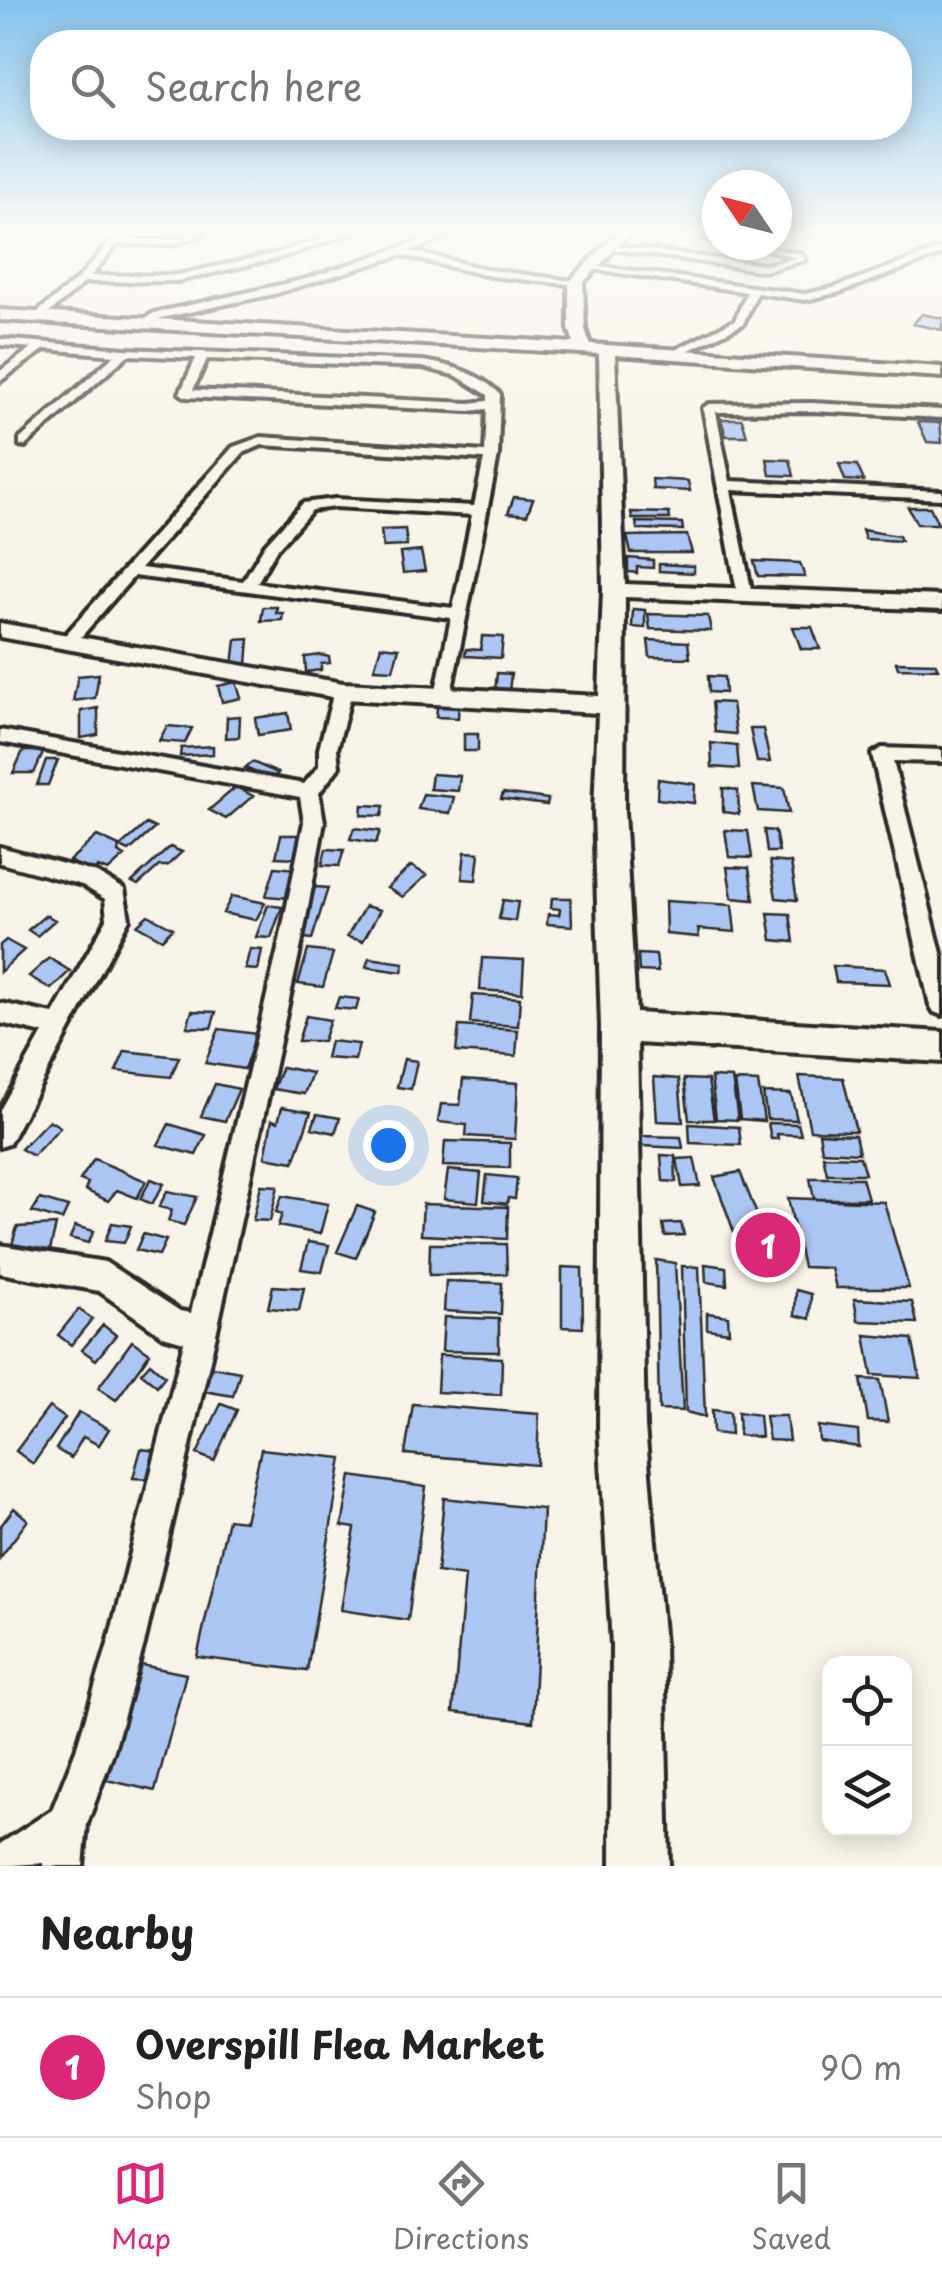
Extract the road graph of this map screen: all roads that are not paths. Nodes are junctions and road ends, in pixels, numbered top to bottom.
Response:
1 (83, 320) edge
2 (148, 320) edge
3 (577, 320) edge
4 (740, 320) edge
5 (141, 324) junction
6 (430, 340) junction
7 (0, 342) edge
8 (43, 345) junction
9 (126, 352) junction
10 (596, 352) junction
11 (675, 354) junction
12 (203, 355) junction
13 (422, 364) junction
14 (942, 372) edge
15 (0, 377) edge
16 (496, 404) junction
17 (942, 414) edge
18 (25, 442) dead end
19 (491, 456) junction
20 (723, 486) junction
21 (942, 495) edge
22 (478, 512) junction
23 (131, 570) junction
24 (248, 585) junction
25 (614, 590) junction
26 (744, 594) junction
27 (942, 604) edge
28 (461, 614) junction
29 (0, 630) edge
30 (68, 642) junction
31 (343, 691) junction
32 (444, 695) junction
33 (608, 705) junction
34 (0, 736) edge
35 (942, 756) edge
36 (310, 792) junction
37 (0, 854) edge
38 (942, 1004) edge
39 (0, 1014) edge
40 (60, 1026) junction
41 (620, 1028) junction
42 (942, 1048) edge
43 (0, 1135) edge
44 (0, 1259) edge
45 (202, 1330) junction
46 (68, 1824) junction
47 (2, 1866) edge
48 (63, 1866) edge
49 (640, 1866) edge

1 - 5 street
2 - 5 street
3 - 10 street
4 - 11 street
5 - 6 street
6 - 10 street
6 - 13 street
7 - 8 street
8 - 9 street
8 - 15 street
9 - 12 street
9 - 18 street
10 - 11 street
10 - 25 street
11 - 14 street
12 - 13 street
12 - 16 street
13 - 16 street
16 - 19 street
17 - 20 street
19 - 22 street
19 - 23 street
20 - 21 street
20 - 26 street
22 - 24 street
22 - 28 street
23 - 24 street
23 - 30 street
24 - 28 street
25 - 26 street
25 - 33 street
26 - 27 street
28 - 32 street
29 - 30 street
30 - 31 street
31 - 32 street
31 - 36 street
32 - 33 street
33 - 41 street
34 - 36 street
35 - 38 street
36 - 45 street
37 - 40 street
39 - 40 street
40 - 43 street
41 - 42 street
41 - 49 street
44 - 45 street
45 - 46 street
46 - 47 street
46 - 48 street

